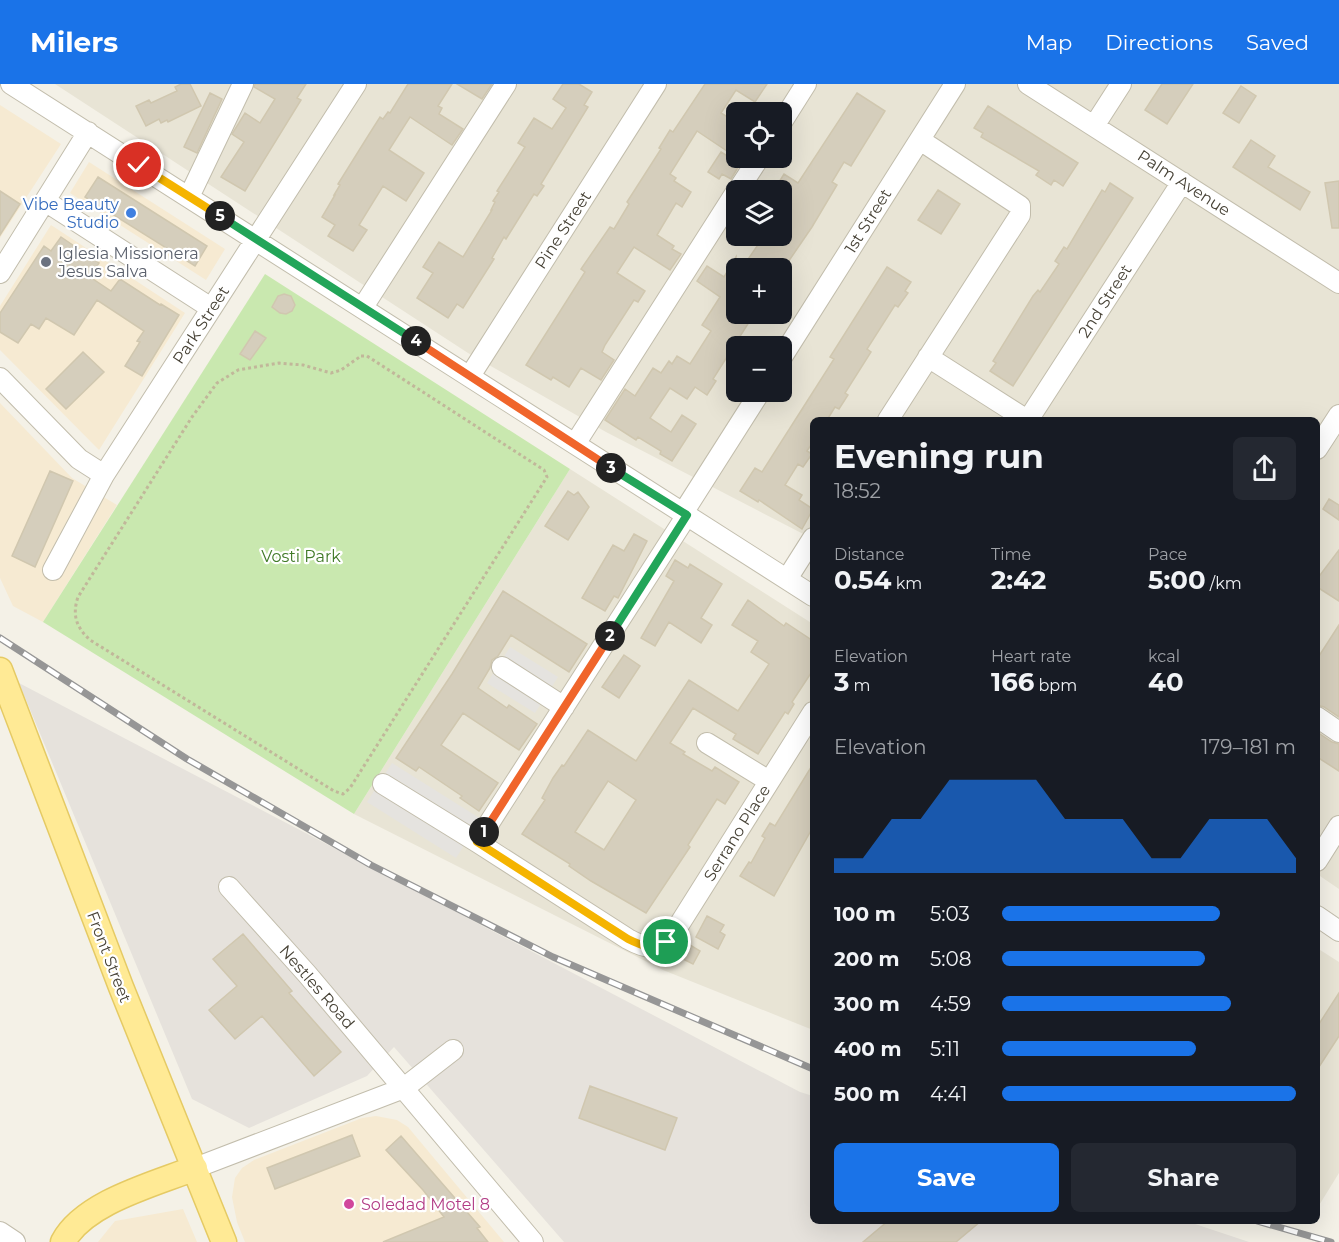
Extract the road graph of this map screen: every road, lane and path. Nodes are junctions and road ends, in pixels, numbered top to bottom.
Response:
1 (11, 84) edge
2 (243, 84) edge
3 (356, 84) edge
4 (506, 84) edge
5 (656, 84) edge
6 (806, 84) edge
7 (955, 84) edge
8 (1028, 84) edge
9 (1121, 84) edge
10 (792, 106) edge
11 (1094, 126) junction
12 (88, 132) junction
13 (920, 140) junction
14 (1182, 182) junction
15 (189, 197) junction
16 (45, 201) junction
17 (726, 208) edge
18 (255, 238) junction
19 (0, 273) edge
20 (1339, 283) edge
21 (363, 307) junction
22 (211, 309) junction
23 (792, 341) edge
24 (928, 357) junction
25 (470, 375) junction
26 (0, 378) edge
27 (753, 402) edge
28 (1339, 415) edge
29 (890, 417) edge
30 (1022, 417) edge
31 (1029, 417) edge
32 (575, 444) junction
33 (1320, 444) edge
34 (104, 475) junction
35 (685, 514) junction
36 (810, 543) edge
37 (52, 570) dead end
38 (787, 579) junction
39 (810, 594) edge
40 (90, 640) joint
41 (502, 667) dead end
42 (0, 670) edge
43 (564, 707) junction
44 (810, 717) edge
45 (1320, 719) edge
46 (1339, 732) edge
47 (707, 743) dead end
48 (769, 781) junction
49 (383, 784) dead end
50 (1339, 826) edge
51 (477, 842) junction
52 (1320, 856) edge
53 (229, 886) dead end
54 (1320, 918) edge
55 (1339, 931) edge
56 (453, 1050) dead end
57 (404, 1088) junction
58 (195, 1168) junction
59 (0, 1232) edge
60 (15, 1242) edge
61 (63, 1242) edge
62 (224, 1242) edge
63 (533, 1242) edge

1 - 12 street
2 - 15 street
3 - 18 street, Park Street
4 - 21 street
5 - 25 street, Pine Street
6 - 10 street
7 - 13 street, 1st Street
8 - 11 street, Palm Avenue
9 - 11 street
11 - 14 street, Palm Avenue
12 - 15 street
12 - 16 street
13 - 23 street, 1st Street
13 - 24 street
14 - 20 street, Palm Avenue
14 - 31 street, 2nd Street
15 - 18 street
16 - 19 street
16 - 22 street
17 - 32 street
18 - 21 street
18 - 22 street, Park Street
21 - 25 street
22 - 34 street, Park Street
24 - 29 street
24 - 30 street
25 - 32 street
26 - 34 street
27 - 35 street
28 - 33 street
32 - 35 street
34 - 37 street, Park Street
35 - 38 street
35 - 43 street
36 - 38 street
38 - 39 street
40 - 40 path
41 - 43 street
42 - 58 main road, Front Street
43 - 51 street
44 - 48 street, Serrano Place
45 - 46 street
47 - 48 street
48 - 51 street, Serrano Place
49 - 51 street
50 - 52 street
53 - 57 street, Nestles Road
54 - 55 street
56 - 57 street
57 - 58 street
57 - 63 street, Nestles Road
58 - 61 main road
58 - 62 main road, Front Street
59 - 60 street

